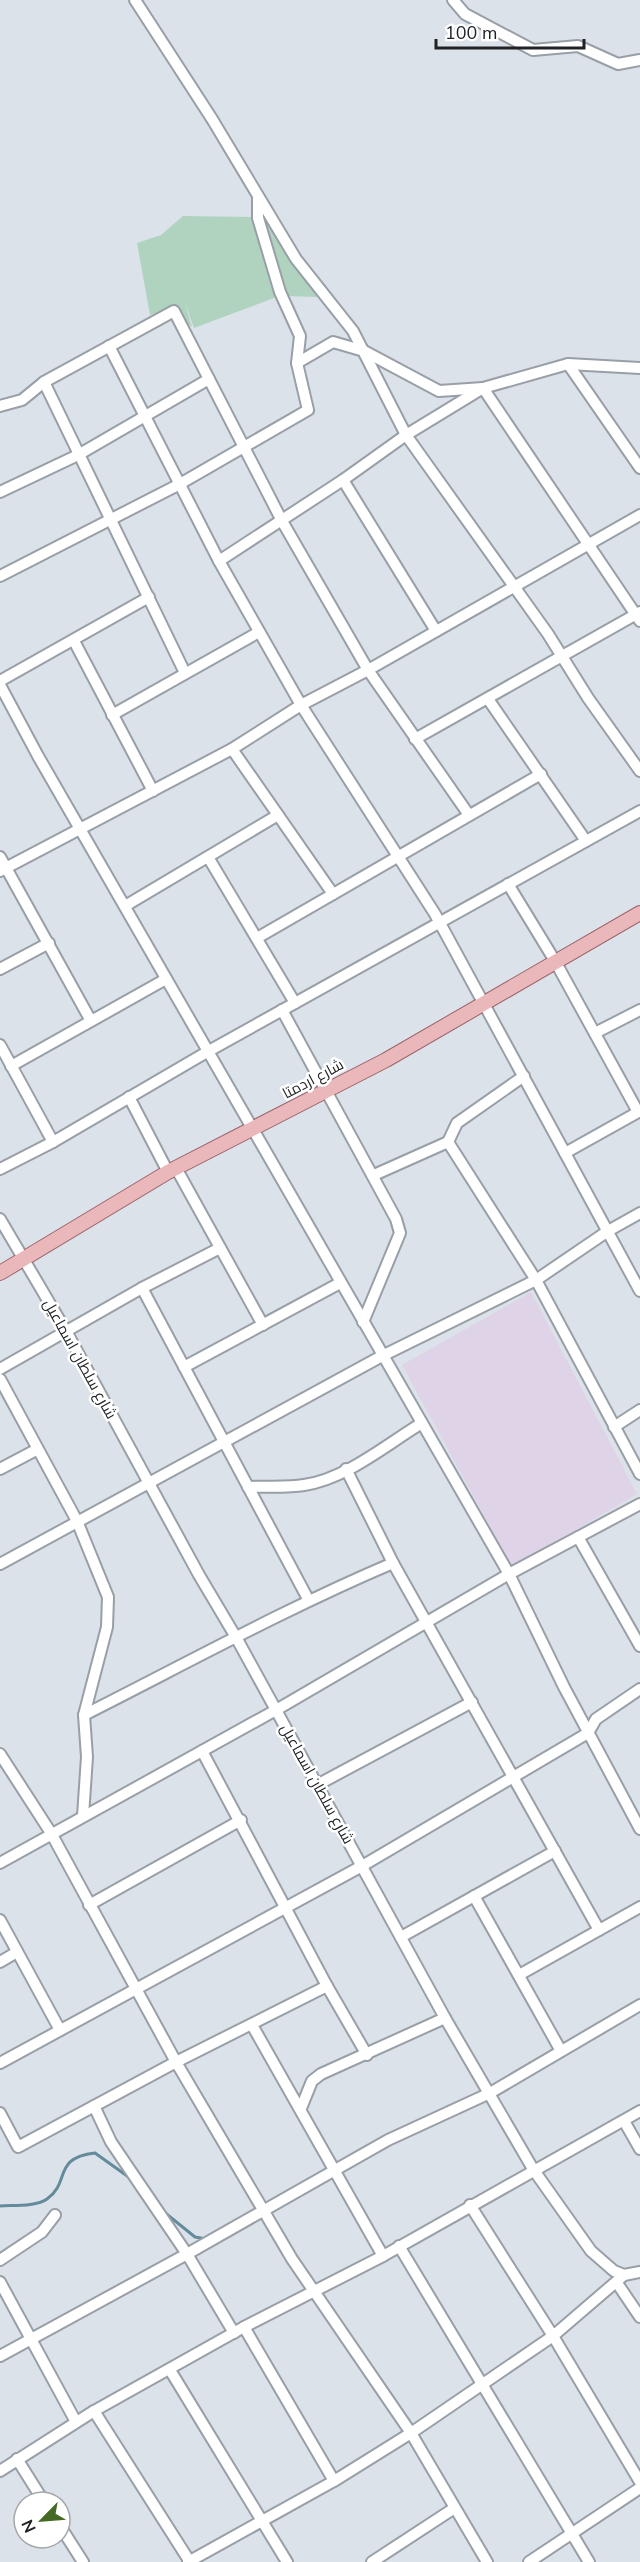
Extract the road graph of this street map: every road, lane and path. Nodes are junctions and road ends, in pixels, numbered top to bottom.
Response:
1 (135, 0) edge
2 (453, 0) edge
3 (640, 60) edge
4 (258, 195) junction
5 (109, 346) junction
6 (364, 351) junction
7 (297, 363) junction
8 (568, 364) junction
9 (640, 368) edge
10 (208, 379) junction
11 (44, 382) junction
12 (483, 388) junction
13 (0, 406) edge
14 (144, 417) junction
15 (406, 435) junction
16 (244, 448) junction
17 (78, 455) junction
18 (640, 468) edge
19 (344, 480) junction
20 (178, 485) junction
21 (0, 492) edge
22 (640, 515) edge
23 (109, 519) junction
24 (282, 521) junction
25 (590, 543) junction
26 (219, 561) junction
27 (0, 576) edge
28 (514, 587) junction
29 (149, 597) junction
30 (639, 616) edge
31 (436, 631) junction
32 (259, 632) junction
33 (74, 641) junction
34 (562, 656) junction
35 (368, 670) junction
36 (185, 673) junction
37 (0, 683) edge
38 (488, 699) junction
39 (301, 705) junction
40 (112, 714) junction
41 (415, 740) junction
42 (232, 749) junction
43 (640, 771) edge
44 (541, 774) junction
45 (153, 791) junction
46 (640, 811) edge
47 (278, 815) junction
48 (469, 815) junction
49 (80, 827) junction
50 (586, 841) junction
51 (399, 855) junction
52 (208, 856) junction
53 (0, 857) edge
54 (3, 869) edge
55 (508, 884) junction
56 (333, 894) junction
57 (125, 906) junction
58 (640, 913) edge
59 (440, 923) junction
60 (257, 938) junction
61 (49, 943) junction
62 (555, 961) junction
63 (0, 969) edge
64 (166, 979) junction
65 (295, 1003) junction
66 (484, 1004) junction
67 (282, 1010) junction
68 (640, 1010) edge
69 (91, 1021) junction
70 (595, 1033) junction
71 (0, 1045) edge
72 (207, 1052) junction
73 (11, 1066) junction
74 (524, 1076) junction
75 (327, 1091) junction
76 (129, 1097) junction
77 (639, 1111) edge
78 (253, 1129) junction
79 (53, 1142) junction
80 (448, 1142) junction
81 (565, 1153) junction
82 (0, 1169) edge
83 (172, 1170) junction
84 (374, 1175) junction
85 (640, 1213) edge
86 (0, 1219) edge
87 (608, 1231) junction
88 (220, 1248) junction
89 (24, 1260) junction
90 (0, 1273) edge
91 (536, 1280) junction
92 (340, 1283) junction
93 (142, 1288) junction
94 (640, 1291) edge
95 (363, 1322) junction
96 (263, 1325) junction
97 (66, 1331) junction
98 (382, 1356) junction
99 (184, 1367) junction
100 (0, 1369) edge
101 (0, 1379) edge
102 (640, 1410) edge
103 (422, 1423) junction
104 (614, 1427) junction
105 (224, 1442) junction
106 (36, 1450) junction
107 (0, 1469) edge
108 (346, 1469) junction
109 (640, 1474) edge
110 (149, 1484) junction
111 (248, 1487) junction
112 (640, 1504) edge
113 (77, 1521) junction
114 (578, 1537) junction
115 (393, 1563) junction
116 (0, 1564) edge
117 (509, 1574) junction
118 (308, 1599) junction
119 (427, 1622) junction
120 (237, 1639) junction
121 (640, 1646) edge
122 (640, 1689) edge
123 (472, 1702) junction
124 (276, 1710) junction
125 (84, 1714) junction
126 (588, 1733) junction
127 (202, 1751) junction
128 (2, 1760) edge
129 (514, 1776) junction
130 (317, 1785) junction
131 (83, 1816) junction
132 (241, 1820) junction
133 (640, 1829) edge
134 (51, 1833) junction
135 (555, 1851) junction
136 (0, 1863) edge
137 (362, 1866) junction
138 (474, 1896) junction
139 (89, 1905) junction
140 (640, 1907) edge
141 (287, 1908) junction
142 (0, 1920) edge
143 (599, 1930) junction
144 (401, 1937) junction
145 (17, 1952) junction
146 (0, 1962) edge
147 (519, 1975) junction
148 (327, 1986) junction
149 (135, 1987) junction
150 (639, 2008) edge
151 (445, 2019) junction
152 (252, 2025) junction
153 (60, 2030) junction
154 (561, 2051) junction
155 (367, 2055) junction
156 (176, 2062) junction
157 (0, 2063) edge
158 (490, 2093) junction
159 (94, 2106) junction
160 (301, 2108) junction
161 (640, 2111) edge
162 (0, 2113) edge
163 (624, 2121) junction
164 (640, 2149) edge
165 (533, 2169) junction
166 (333, 2171) junction
167 (470, 2205) junction
168 (265, 2211) junction
169 (56, 2215) dead end
170 (399, 2246) junction
171 (187, 2254) junction
172 (383, 2256) junction
173 (0, 2260) edge
174 (640, 2272) edge
175 (621, 2279) junction
176 (0, 2282) edge
177 (315, 2291) junction
178 (640, 2317) edge
179 (239, 2330) junction
180 (553, 2336) junction
181 (31, 2338) junction
182 (0, 2356) edge
183 (170, 2370) junction
184 (482, 2383) junction
185 (94, 2411) junction
186 (76, 2422) junction
187 (411, 2433) junction
188 (17, 2459) junction
189 (0, 2471) edge
190 (334, 2481) junction
191 (640, 2482) edge
192 (640, 2488) edge
193 (36, 2490) edge
194 (453, 2509) junction
195 (262, 2523) junction
196 (572, 2534) junction
197 (72, 2545) edge
198 (380, 2560) edge
199 (83, 2562) edge
200 (189, 2562) edge
201 (287, 2562) edge
202 (487, 2562) edge
203 (529, 2562) edge
204 (589, 2562) edge

1 - 4 street
2 - 3 street
4 - 6 street
4 - 7 street
5 - 10 street
5 - 11 street
5 - 14 street
6 - 7 street
6 - 12 street
6 - 15 street
7 - 16 street
8 - 9 street
8 - 12 street
8 - 18 street
10 - 14 street
10 - 16 street
11 - 13 street
11 - 17 street
12 - 15 street
12 - 25 street
14 - 17 street
14 - 20 street
15 - 19 street
15 - 28 street
16 - 20 street
16 - 24 street
17 - 21 street
17 - 23 street
19 - 24 street
19 - 31 street
20 - 23 street
20 - 26 street
22 - 25 street
23 - 27 street
23 - 29 street
24 - 26 street
24 - 35 street
25 - 28 street
25 - 30 street
26 - 32 street
28 - 31 street
28 - 34 street
29 - 33 street
29 - 36 street
30 - 34 street
31 - 35 street
32 - 36 street
32 - 39 street
33 - 37 street
33 - 40 street
34 - 38 street
34 - 43 street
35 - 39 street
35 - 41 street
36 - 40 street
37 - 49 street
38 - 41 street
38 - 44 street
39 - 42 street
39 - 51 street
40 - 45 street
41 - 48 street
42 - 45 street
42 - 47 street
44 - 48 street
44 - 50 street
45 - 49 street
46 - 50 street
47 - 52 street
47 - 56 street
48 - 51 street
49 - 54 street
49 - 57 street
50 - 55 street
51 - 56 street
51 - 59 street
52 - 57 street
52 - 60 street
53 - 54 street
54 - 61 street
55 - 59 street
55 - 62 street
56 - 60 street
57 - 64 street
58 - 62 main road, شارع اردمتا
59 - 65 street
59 - 66 street
60 - 65 street
61 - 63 street
61 - 69 street
62 - 66 main road, شارع اردمتا
62 - 70 street
64 - 69 street
64 - 72 street
65 - 67 street
66 - 74 street
66 - 75 main road, شارع اردمتا
67 - 72 street
67 - 75 street
68 - 70 street
69 - 73 street
70 - 77 street
71 - 73 street
72 - 76 street
72 - 78 street
73 - 79 street
74 - 80 street
74 - 81 street
75 - 78 main road, شارع اردمتا
75 - 84 street
76 - 79 street
76 - 83 street
77 - 81 street
78 - 83 main road, شارع اردمتا
78 - 92 street
79 - 82 street
80 - 84 street
80 - 91 street
81 - 87 street
83 - 88 street
83 - 89 main road, شارع اردمتا
84 - 95 street
85 - 87 street
86 - 89 street, شارع سلطان اسماعيل
87 - 91 street
87 - 94 street
88 - 93 street
88 - 96 street
89 - 90 main road, شارع اردمتا
89 - 97 street, شارع سلطان اسماعيل
91 - 98 street
91 - 104 street
92 - 95 street
92 - 96 street
93 - 97 street
93 - 99 street
95 - 98 street
96 - 99 street
97 - 100 street
97 - 110 street, شارع سلطان اسماعيل
98 - 103 street
98 - 105 street
99 - 105 street
101 - 106 street
102 - 104 street
103 - 108 street
103 - 117 street
104 - 109 street
105 - 110 street
105 - 111 street
106 - 107 street
106 - 113 street
108 - 111 street
108 - 115 street
110 - 113 street
110 - 120 street, شارع سلطان اسماعيل
111 - 118 street
112 - 114 street
113 - 116 street
113 - 125 street
114 - 117 street
114 - 121 street
115 - 118 street
115 - 119 street
117 - 119 street
117 - 126 street
118 - 120 street
119 - 123 street
119 - 124 street
120 - 124 street, شارع سلطان اسماعيل
120 - 125 street
122 - 126 street
123 - 129 street
123 - 130 street
124 - 127 street
124 - 130 street, شارع سلطان اسماعيل
125 - 131 street
126 - 129 street
126 - 133 street
127 - 131 street
127 - 132 street
128 - 134 street
129 - 135 street
129 - 137 street
130 - 137 street, شارع سلطان اسماعيل
131 - 134 street
132 - 139 street
132 - 141 street
134 - 136 street
134 - 139 street
135 - 138 street
135 - 143 street
137 - 141 street
137 - 144 street, شارع سلطان اسماعيل
138 - 144 street
138 - 147 street
139 - 149 street
140 - 143 street
141 - 148 street
141 - 149 street
142 - 145 street
143 - 147 street
144 - 151 street, شارع سلطان اسماعيل
145 - 146 street
145 - 153 street
147 - 154 street
148 - 152 street
148 - 155 street
149 - 153 street
149 - 156 street
150 - 154 street
151 - 155 street
151 - 158 street, شارع سلطان اسماعيل
152 - 156 street
152 - 160 street
153 - 157 street
154 - 158 street
155 - 160 street
156 - 159 street
156 - 168 street
158 - 165 street, شارع سلطان اسماعيل
158 - 166 street
159 - 162 street
159 - 171 street
160 - 166 street
161 - 163 street
163 - 164 street
163 - 165 street
165 - 167 street
165 - 175 street, شارع سلطان اسماعيل
166 - 168 street
166 - 172 street
167 - 170 street
167 - 180 street
168 - 171 street
168 - 177 street
169 - 173 street
170 - 172 street
170 - 184 street
171 - 179 street
171 - 181 street
172 - 177 street
174 - 175 street
175 - 178 street
175 - 180 street
176 - 181 street
177 - 179 street
177 - 187 street
179 - 183 street
179 - 190 street
180 - 184 street
180 - 191 street
181 - 182 street
181 - 186 street
183 - 185 street
183 - 195 street
184 - 187 street
184 - 196 street
185 - 186 street
185 - 200 street
186 - 188 street
187 - 190 street
187 - 194 street
188 - 189 street
188 - 193 street
190 - 195 street
192 - 196 street
194 - 198 street
194 - 202 street
195 - 200 street
195 - 201 street
196 - 203 street
196 - 204 street
197 - 199 street

